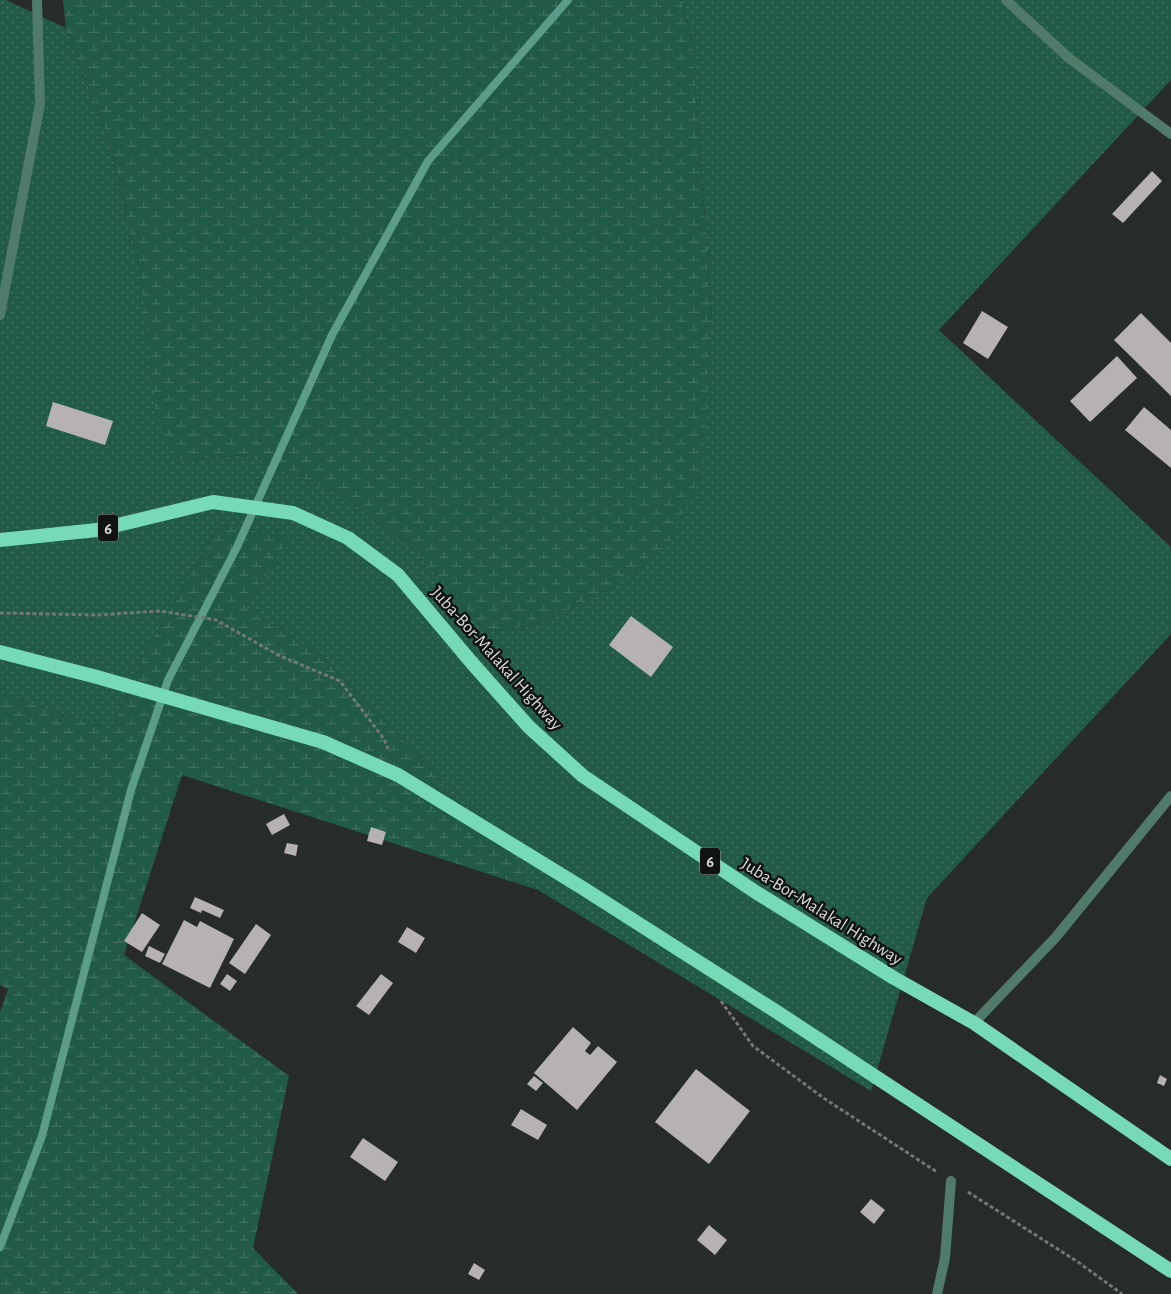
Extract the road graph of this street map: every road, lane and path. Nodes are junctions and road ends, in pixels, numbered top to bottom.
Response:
1 (38, 0) edge
2 (1006, 0) edge
3 (1171, 134) edge
4 (0, 315) edge
5 (0, 540) edge
6 (0, 613) edge
7 (0, 652) edge
8 (398, 775) junction
9 (1171, 796) edge
10 (708, 968) junction
11 (974, 1023) junction
12 (1171, 1159) edge
13 (951, 1181) junction
14 (1171, 1271) edge
15 (937, 1294) edge
16 (1122, 1294) edge

1 - 4 street
2 - 3 street
5 - 11 highway, Juba-Bor-Malakal Highway / 6
6 - 8 path
7 - 8 highway
8 - 10 highway
9 - 11 street
10 - 13 path
10 - 14 highway
11 - 12 highway, Juba-Bor-Malakal Highway / 6
13 - 15 street
13 - 16 path

